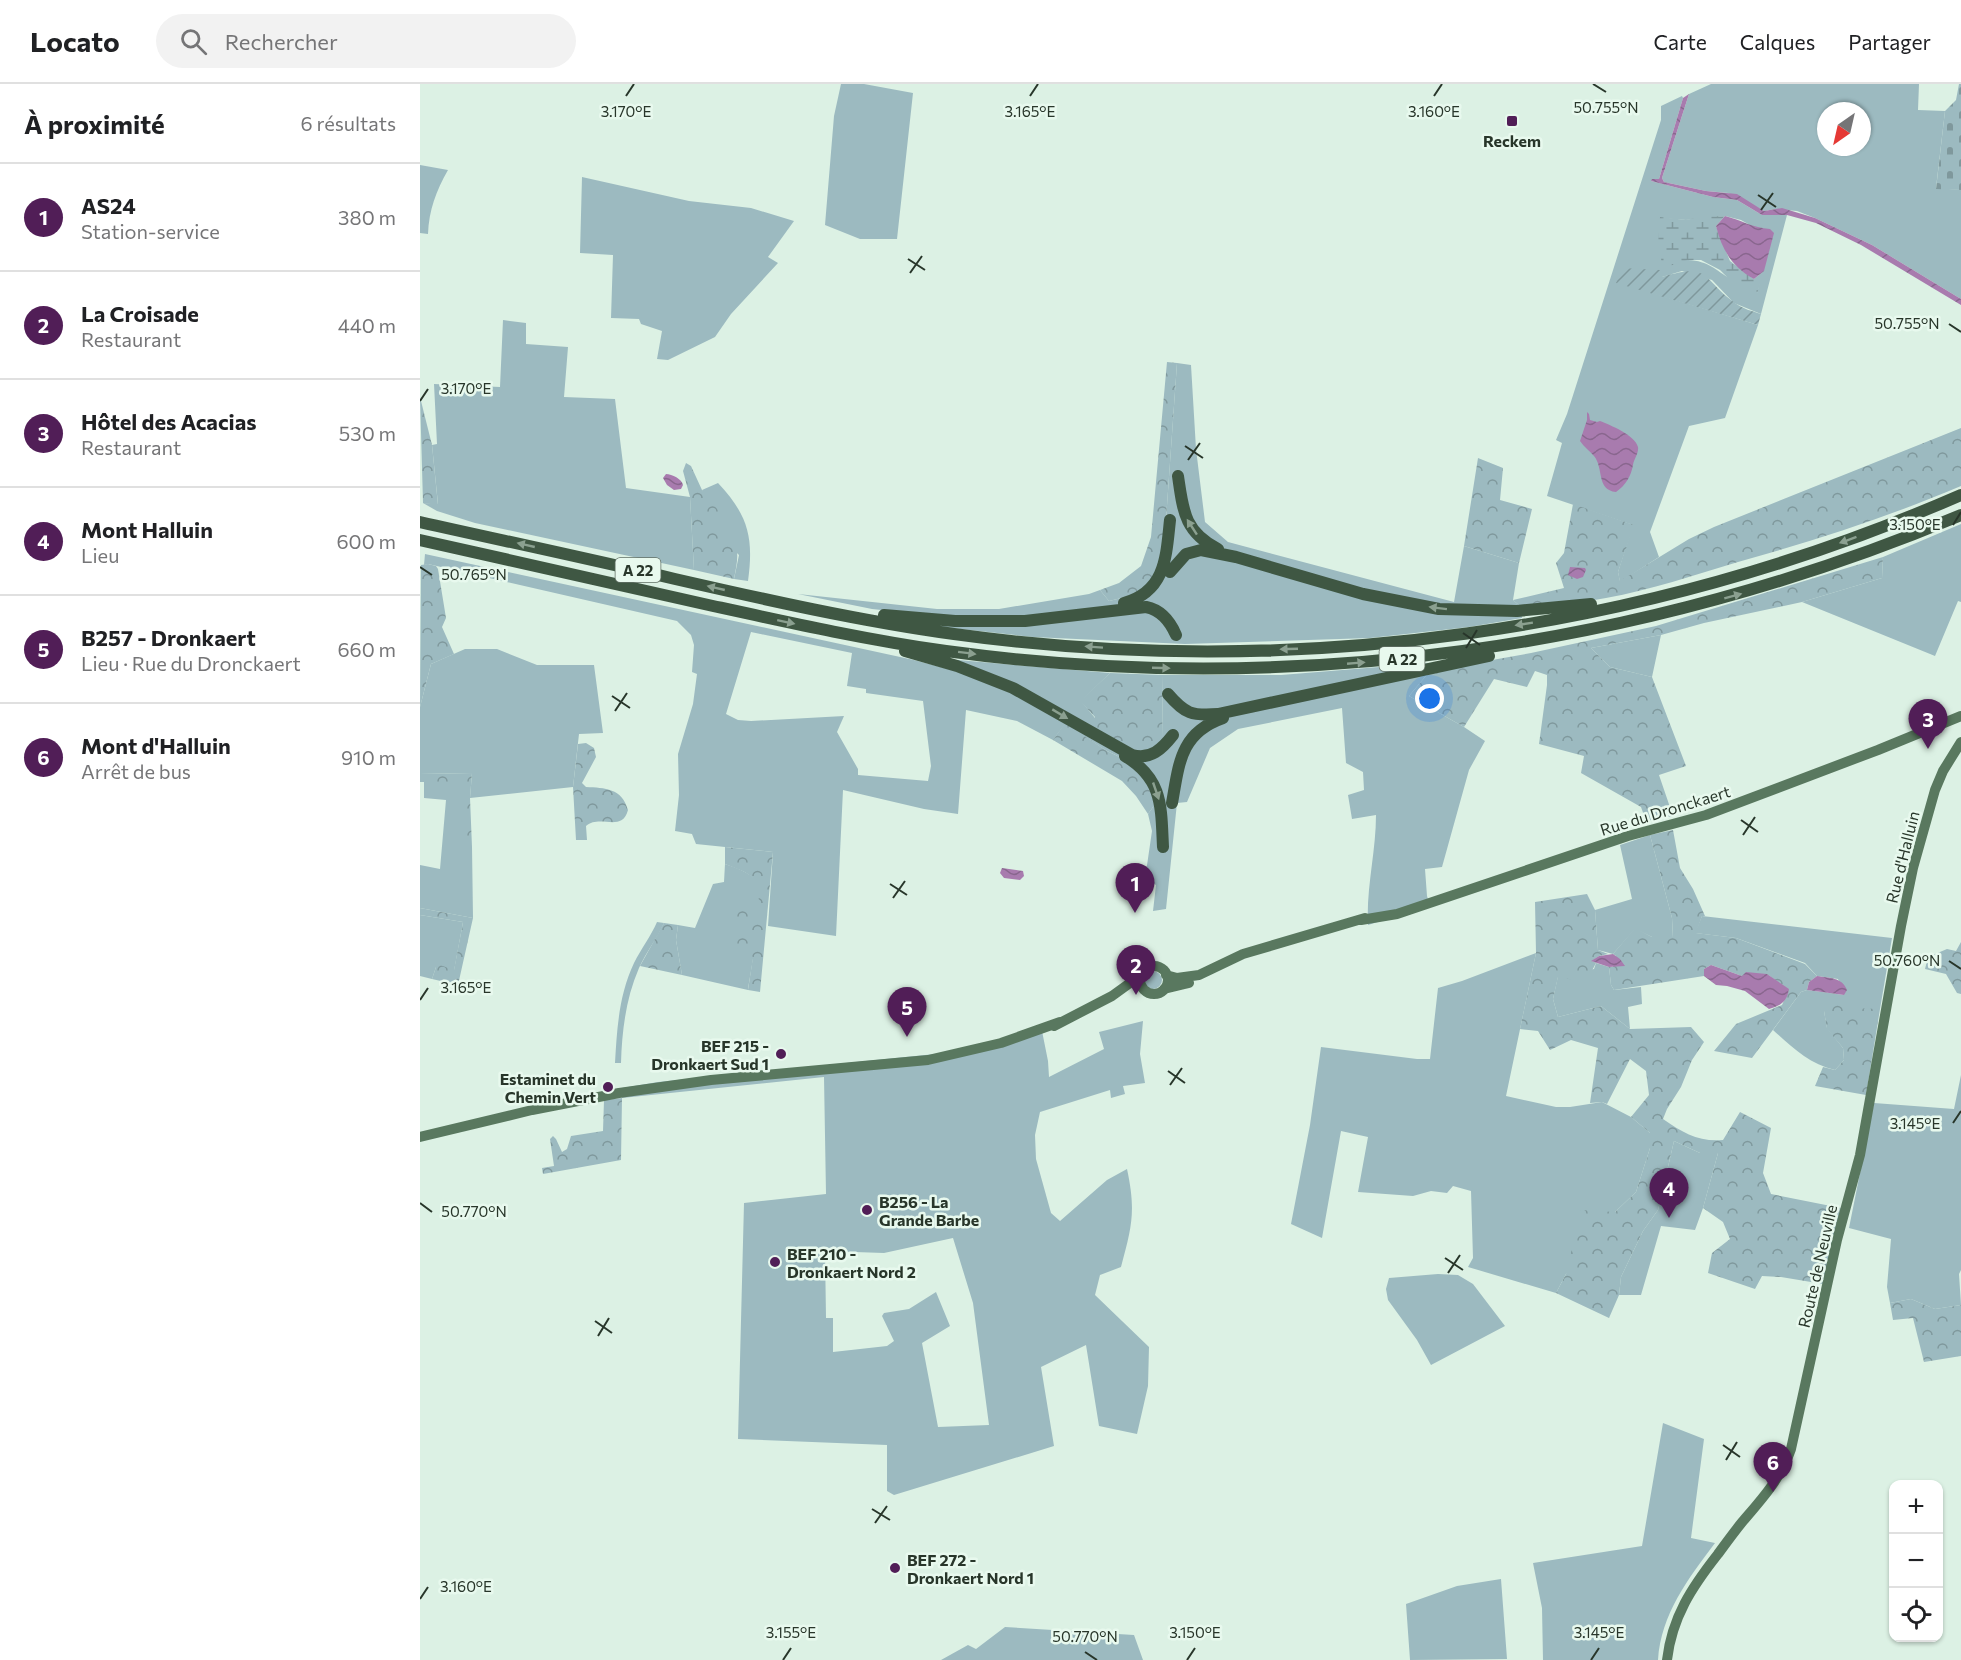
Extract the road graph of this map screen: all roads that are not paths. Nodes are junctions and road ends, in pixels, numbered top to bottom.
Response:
1 (1178, 476) dead end
2 (1961, 495) edge
3 (420, 513) edge
4 (1961, 515) edge
5 (1170, 520) dead end
6 (420, 522) edge
7 (504, 540) junction
8 (420, 545) edge
9 (480, 554) junction
10 (1236, 557) junction
11 (1170, 572) dead end
12 (1705, 585) junction
13 (773, 601) junction
14 (1700, 605) junction
15 (1083, 614) junction
16 (826, 630) junction
17 (1176, 634) dead end
18 (1168, 694) dead end
19 (1255, 707) junction
20 (1961, 716) edge
21 (1941, 724) junction
22 (1961, 725) edge
23 (1082, 727) junction
24 (1173, 735) dead end
25 (1961, 742) edge
26 (1172, 803) dead end
27 (1163, 847) dead end
28 (1257, 950) junction
29 (1141, 975) junction
30 (1166, 975) junction
31 (1890, 985) joint
32 (1164, 989) junction
33 (1144, 990) junction
34 (1112, 996) junction
35 (424, 1136) edge
36 (1731, 1536) junction
37 (1663, 1660) edge
38 (1668, 1660) edge

10 -> 1 highway
2 -> 12 highway, A 22
3 - 7 highway
14 -> 4 highway, A 22
5 - 15 highway
6 - 7 highway, A 22
13 -> 7 highway, A 22
8 - 9 highway
8 - 9 highway, A 22
9 -> 16 highway, A 22
10 - 11 highway
12 -> 10 highway
12 -> 13 highway, A 22
13 - 15 highway
16 -> 14 highway, A 22
14 - 19 highway
15 - 17 highway
16 -> 23 highway
18 - 19 highway
19 - 26 highway
20 - 21 main road, Rue du Dronckaert
21 - 22 main road, Rue du Dronckaert
21 - 28 main road, Rue du Dronckaert
23 - 24 highway
23 -> 27 highway
25 - 31 main road, Rue d'Halluin
28 - 30 main road, Rue du Dronckaert
28 - 32 main road, Rue du Dronckaert
29 - 30 main road
29 - 33 main road
29 - 34 main road
30 - 32 main road
31 - 36 main road, Route de Neuville
32 - 33 main road
33 - 34 main road
34 - 35 main road
36 - 37 main road, Route de Neuville
36 - 38 main road, Route de Neuville

